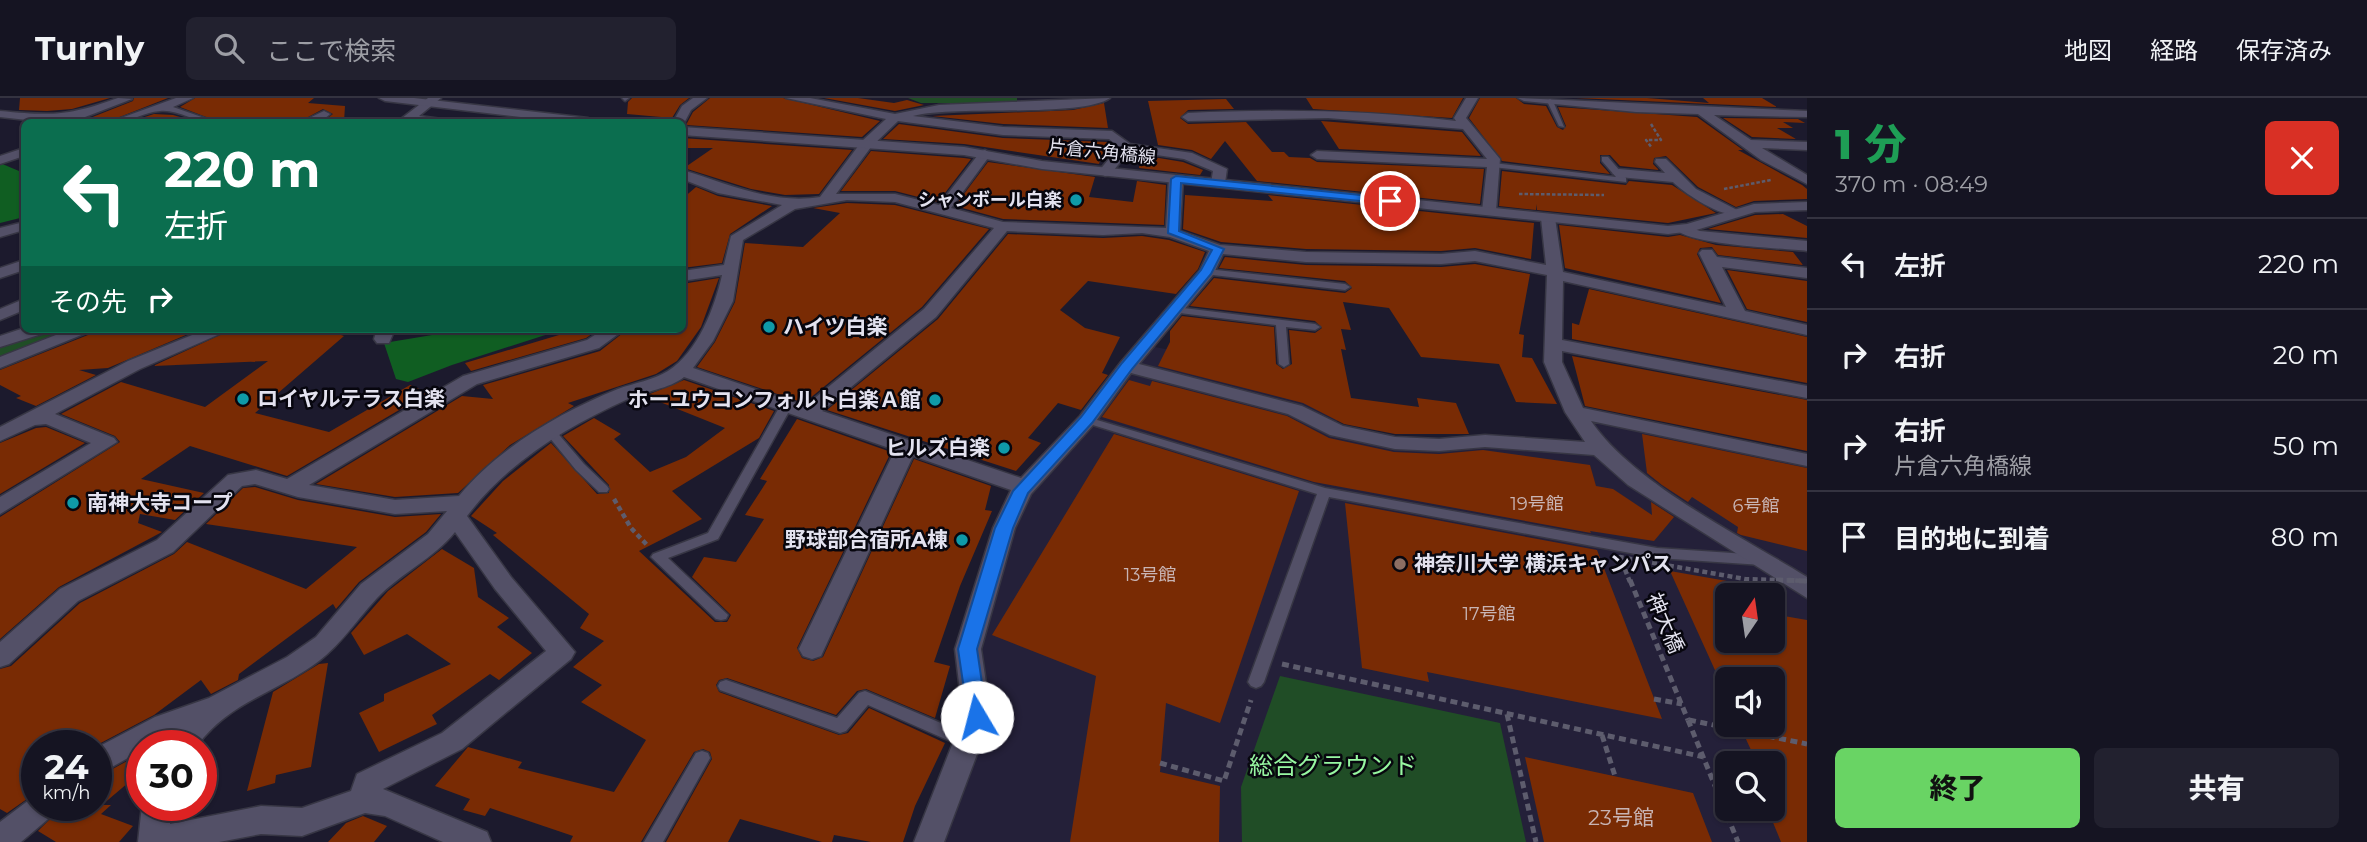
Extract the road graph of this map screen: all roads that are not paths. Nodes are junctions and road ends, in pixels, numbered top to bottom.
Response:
1 (125, 98) edge
2 (133, 98) edge
3 (187, 98) edge
4 (386, 98) edge
5 (701, 98) edge
6 (792, 98) edge
7 (1104, 98) edge
8 (1472, 98) edge
9 (1524, 98) edge
10 (1632, 98) edge
11 (1739, 98) edge
12 (1079, 100) edge
13 (430, 101) edge
14 (1550, 101) junction
15 (162, 107) junction
16 (1643, 109) junction
17 (1701, 111) junction
18 (1759, 113) junction
19 (0, 114) edge
20 (324, 114) dead end
21 (1801, 114) edge
22 (895, 117) junction
23 (1188, 117) dead end
24 (46, 119) edge
25 (82, 119) edge
26 (125, 119) edge
27 (200, 119) edge
28 (313, 119) edge
29 (407, 119) edge
30 (533, 119) edge
31 (680, 119) edge
32 (1807, 121) edge
33 (1466, 126) junction
34 (1562, 126) dead end
35 (982, 128) junction
36 (686, 131) edge
37 (869, 144) junction
38 (1747, 144) junction
39 (1807, 146) edge
40 (1126, 147) junction
41 (964, 151) junction
42 (21, 153) edge
43 (985, 154) junction
44 (1317, 155) dead end
45 (1605, 159) dead end
46 (0, 160) edge
47 (1661, 162) road end
48 (1493, 164) junction
49 (1105, 172) junction
50 (1619, 173) junction
51 (686, 176) edge
52 (1676, 178) junction
53 (1176, 179) junction
54 (1807, 180) edge
55 (1217, 183) junction
56 (825, 198) junction
57 (796, 204) junction
58 (1807, 206) edge
59 (943, 209) junction
60 (1489, 211) junction
61 (1734, 212) junction
62 (1548, 218) junction
63 (1003, 226) junction
64 (21, 227) edge
65 (1689, 232) junction
66 (0, 233) edge
67 (1173, 233) junction
68 (1807, 246) edge
69 (1218, 249) junction
70 (1711, 261) junction
71 (21, 266) edge
72 (730, 269) junction
73 (1207, 271) junction
74 (0, 273) edge
75 (1807, 273) edge
76 (1555, 274) junction
77 (686, 275) edge
78 (1345, 287) dead end
79 (21, 305) edge
80 (1175, 310) junction
81 (0, 314) edge
82 (1739, 317) junction
83 (1281, 323) junction
84 (1315, 327) dead end
85 (27, 333) edge
86 (77, 333) edge
87 (212, 333) edge
88 (611, 333) edge
89 (1805, 335) edge
90 (0, 342) edge
91 (1555, 344) junction
92 (0, 363) edge
93 (1284, 364) dead end
94 (1127, 366) junction
95 (681, 370) junction
96 (1807, 392) edge
97 (786, 406) junction
98 (1575, 412) junction
99 (808, 413) junction
100 (30, 419) junction
101 (1087, 420) junction
102 (551, 432) junction
103 (0, 435) edge
104 (907, 447) junction
105 (1600, 449) junction
106 (1807, 460) edge
107 (1024, 487) junction
108 (290, 488) junction
109 (603, 489) road end
110 (1324, 492) junction
111 (0, 507) edge
112 (460, 510) junction
113 (1762, 560) junction
114 (1807, 589) edge
115 (721, 615) dead end
116 (812, 649) dead end
117 (0, 657) edge
118 (1256, 682) road end
119 (726, 685) dead end
120 (215, 708) junction
121 (193, 730) edge
122 (968, 743) junction
123 (112, 752) edge
124 (702, 758) dead end
125 (365, 800) junction
126 (24, 821) edge
127 (155, 821) edge
128 (0, 841) edge
129 (153, 842) edge
130 (476, 842) edge
131 (653, 842) edge
132 (929, 842) edge

1 - 2 street
1 - 25 street
3 - 15 street
4 - 13 street
5 - 31 street
6 - 22 street
7 - 12 street
8 - 33 street
9 - 14 street
10 - 16 street
11 - 18 street
12 - 22 street
13 - 29 street
13 - 30 street
14 - 16 street
14 - 34 lane
15 - 26 street
15 - 27 street
16 - 17 street
17 - 18 street
17 - 38 street
18 - 21 street
19 - 24 street
20 - 28 street
21 - 32 street
22 - 35 street
22 - 37 street
23 - 33 street
33 - 48 street
35 - 40 street
35 - 41 street
36 - 37 street, 片倉六角橋線
37 - 41 street, 片倉六角橋線
37 - 56 street
38 - 39 street
38 - 54 street
40 - 49 street
40 - 55 street
41 - 43 street, 片倉六角橋線
42 - 46 street
43 - 49 street, 片倉六角橋線
43 - 59 street
44 - 48 street
45 - 50 lane
47 - 52 street
48 - 50 lane
48 - 60 street
49 - 53 street, 片倉六角橋線
50 - 52 street
51 - 57 street
52 - 61 street
53 - 55 street, 片倉六角橋線
53 - 67 street
55 - 60 street, 片倉六角橋線
56 - 57 street
56 - 59 street
57 - 72 street
58 - 61 street, 片倉六角橋線
59 - 63 street
60 - 62 street, 片倉六角橋線
61 - 65 street, 片倉六角橋線
62 - 65 street, 片倉六角橋線
62 - 76 street
63 - 67 street
63 - 99 street
64 - 66 street
65 - 68 street
65 - 70 street
67 - 69 street
69 - 73 street
69 - 76 street
70 - 75 street
70 - 82 street
71 - 74 street
72 - 77 street
72 - 95 street
73 - 78 lane
73 - 80 street
76 - 82 street
76 - 91 street
79 - 81 street
80 - 83 lane
80 - 94 street
82 - 89 street
83 - 84 lane
83 - 93 lane
85 - 90 street
86 - 92 street
87 - 100 street
88 - 108 street
91 - 96 street
91 - 98 street
94 - 101 street
94 - 105 street
95 - 97 street
95 - 102 street
97 - 99 street
97 - 115 lane
98 - 105 street
98 - 106 street
99 - 104 street
100 - 103 street
100 - 111 street
101 - 107 street
101 - 110 lane
102 - 109 lane
102 - 112 street
104 - 107 street
104 - 116 street
105 - 113 street
107 - 122 street
108 - 112 street
108 - 117 street
110 - 113 lane
110 - 118 lane
112 - 120 street
112 - 125 street
113 - 114 street
119 - 122 lane
120 - 121 street
120 - 123 street
122 - 132 street
124 - 131 lane
125 - 129 street
125 - 130 street
126 - 128 street
127 - 129 street

